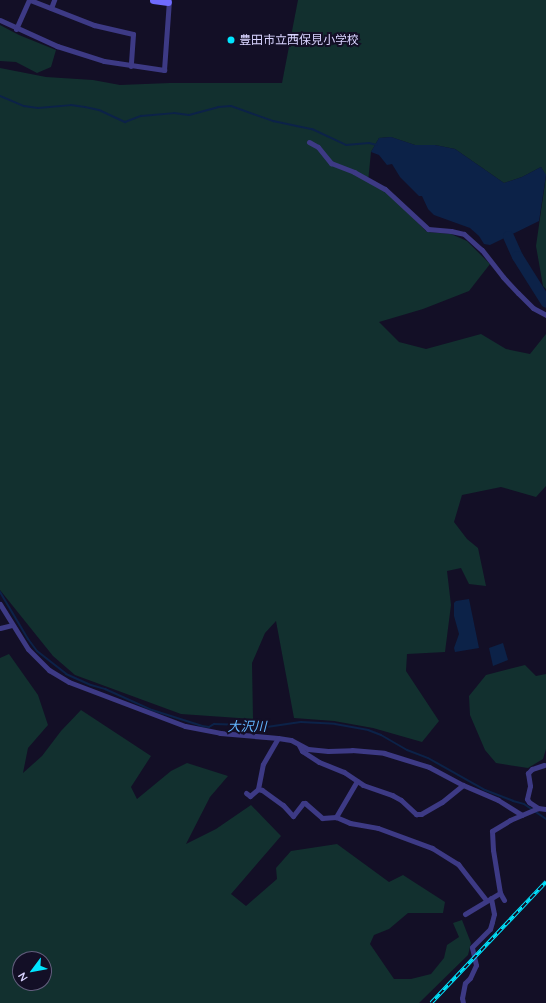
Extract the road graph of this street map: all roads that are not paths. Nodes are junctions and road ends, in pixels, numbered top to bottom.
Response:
1 (30, 0) edge
2 (54, 0) edge
3 (153, 0) edge
4 (169, 1) edge
5 (51, 8) junction
6 (0, 20) edge
7 (16, 29) junction
8 (131, 66) junction
9 (309, 142) dead end
10 (546, 316) edge
11 (0, 604) edge
12 (12, 625) junction
13 (0, 628) edge
14 (278, 738) junction
15 (291, 740) junction
16 (544, 765) dead end
17 (357, 782) junction
18 (463, 785) junction
19 (258, 789) junction
20 (246, 793) dead end
21 (538, 808) junction
22 (546, 809) edge
23 (525, 814) junction
24 (336, 817) junction
25 (500, 893) junction
26 (489, 899) junction
27 (504, 900) dead end
28 (465, 914) dead end
29 (463, 1003) edge

1 - 5 street
1 - 7 street
2 - 5 street
3 - 4 street
4 - 8 street
5 - 8 street
6 - 7 street
7 - 8 street
9 - 10 street
11 - 12 street
12 - 13 street
12 - 14 street
14 - 15 street
14 - 19 street
15 - 17 street
15 - 18 street
16 - 21 street
17 - 18 street
17 - 24 street
18 - 23 street
19 - 20 street
19 - 24 street
21 - 22 street
21 - 23 street
23 - 25 street
24 - 26 street
25 - 26 street
25 - 27 street
26 - 28 street
26 - 29 street

